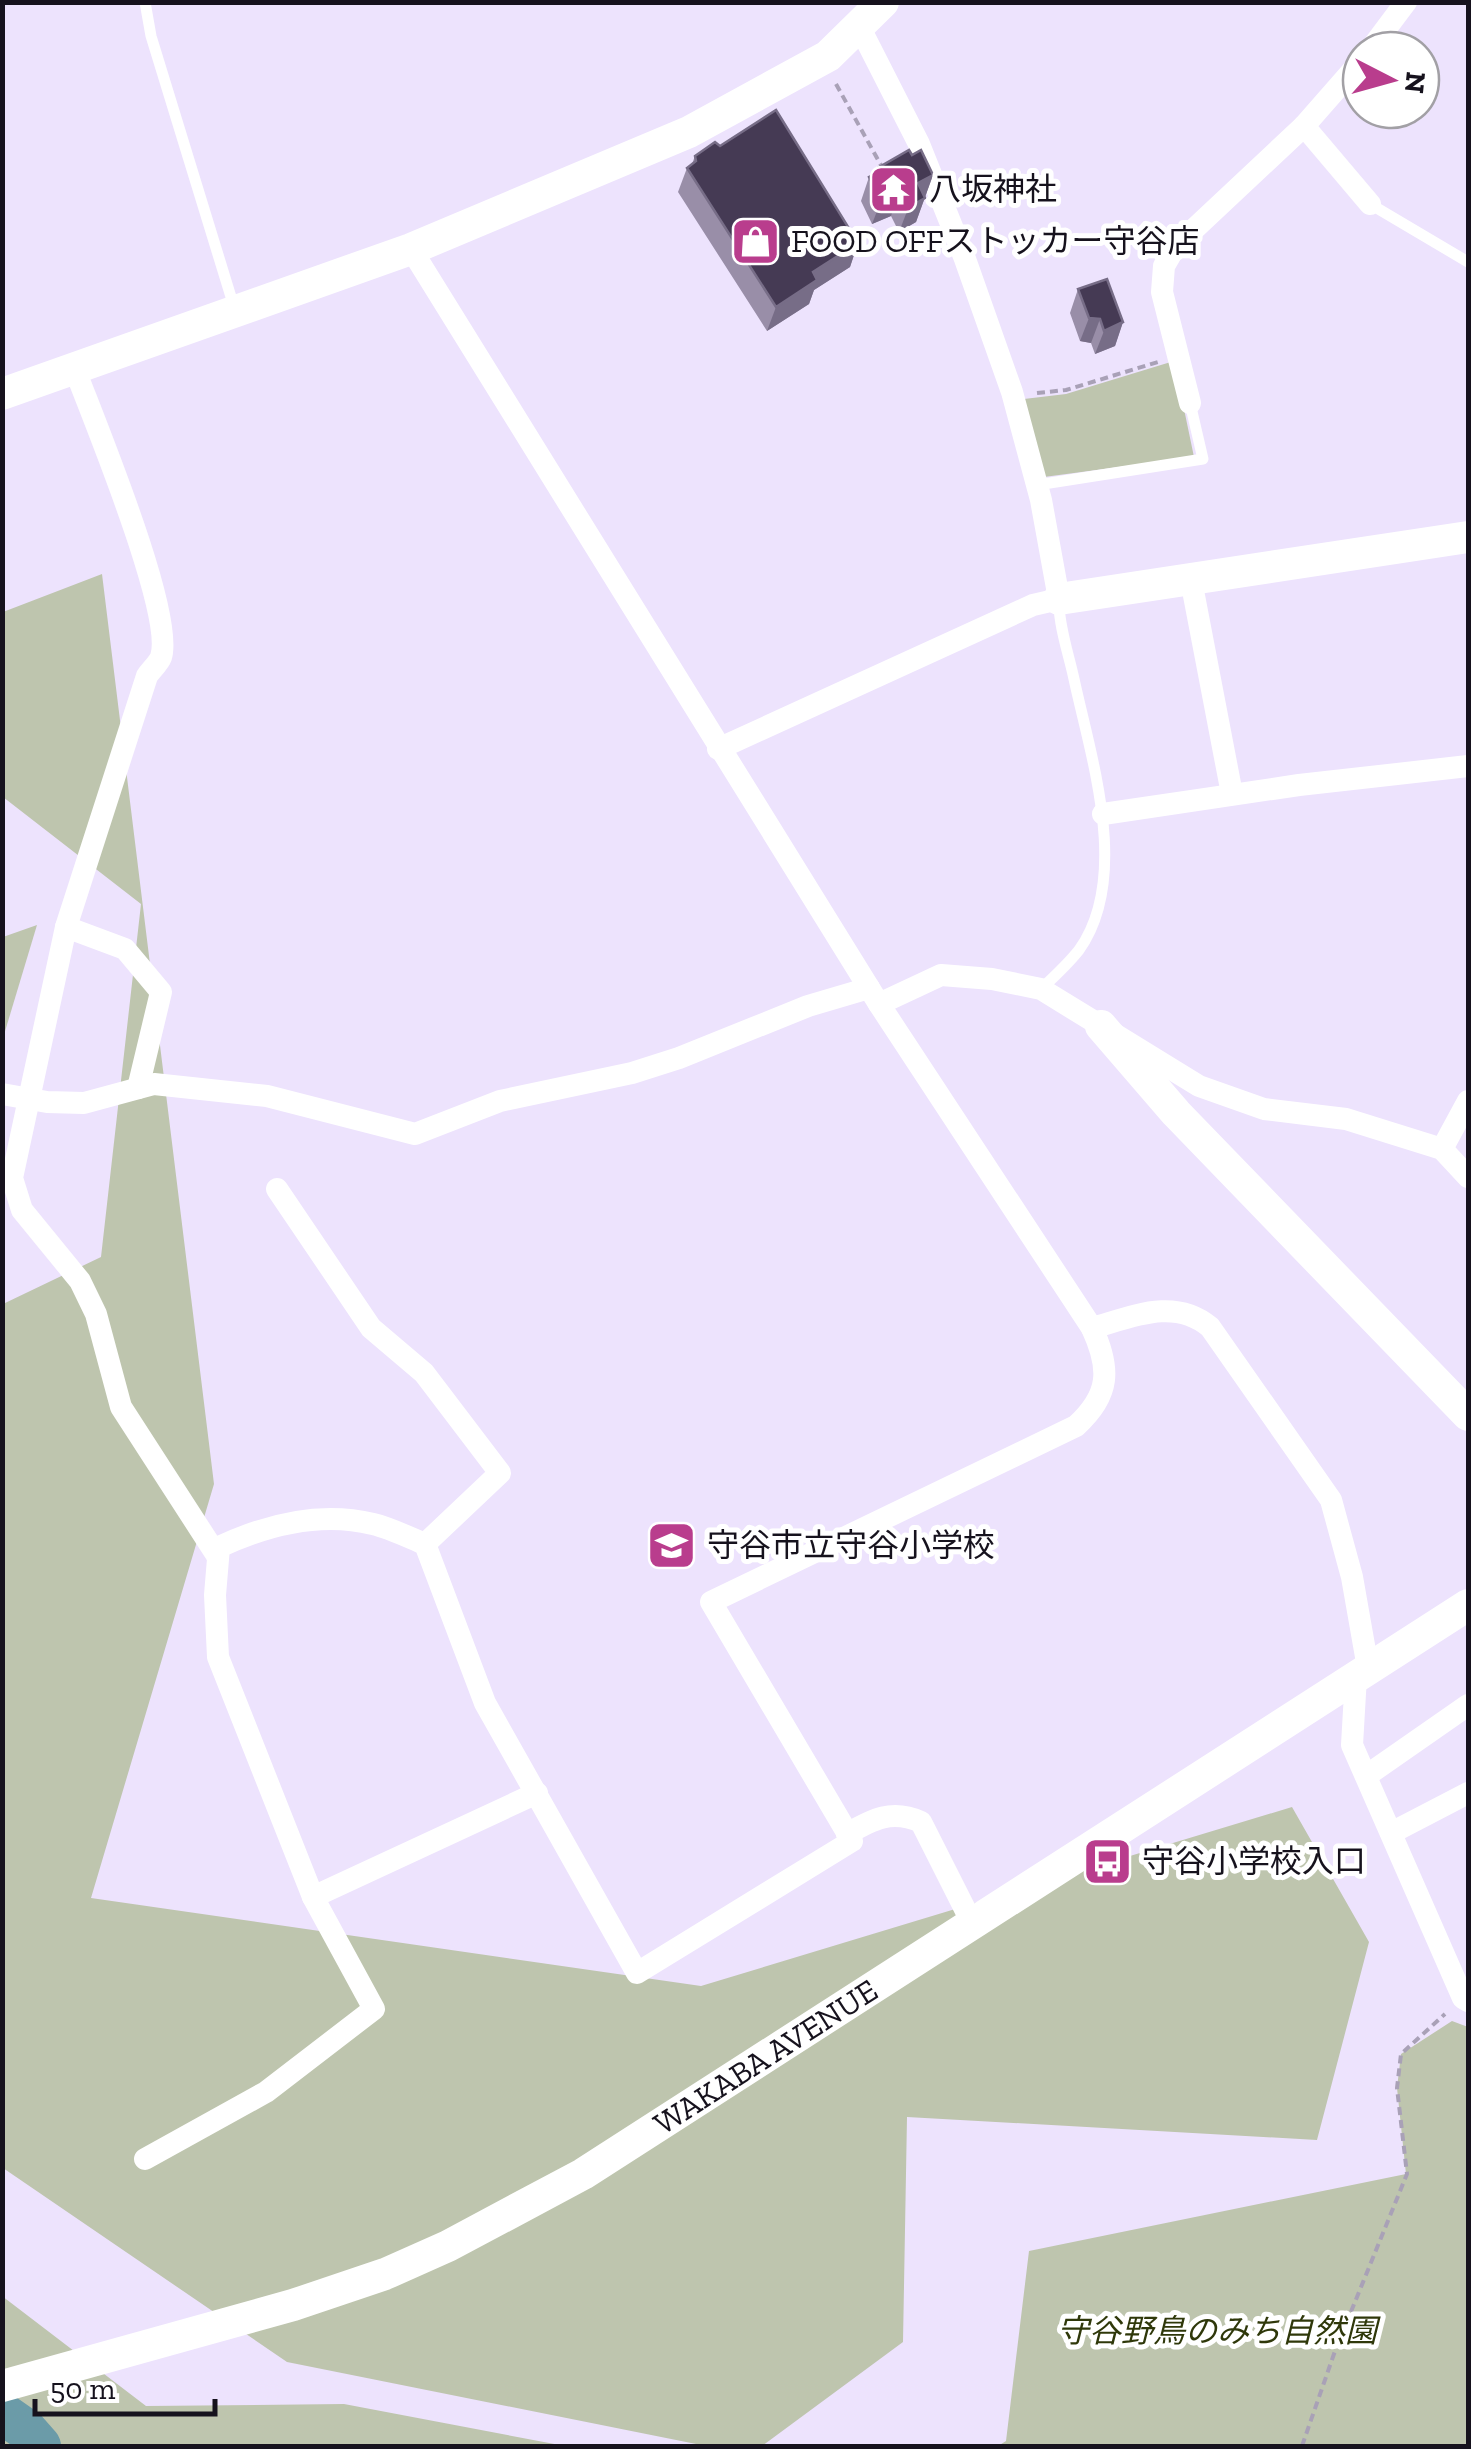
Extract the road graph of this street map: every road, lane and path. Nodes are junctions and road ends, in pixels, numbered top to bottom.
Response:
1 (145, 2) edge
2 (1406, 2) edge
3 (867, 13) edge
4 (1385, 30) edge
5 (822, 60) junction
6 (1341, 84) edge
7 (1304, 126) junction
8 (889, 180) edge
9 (1370, 204) joint
10 (411, 250) junction
11 (1468, 262) edge
12 (235, 310) junction
13 (1178, 356) junction
14 (74, 367) junction
15 (2, 394) edge
16 (1012, 394) junction
17 (1190, 403) joint
18 (1037, 484) junction
19 (1468, 537) edge
20 (1191, 580) junction
21 (1060, 599) junction
22 (718, 749) junction
23 (1468, 766) edge
24 (1232, 794) junction
25 (1103, 814) junction
26 (66, 927) junction
27 (1042, 990) junction
28 (874, 996) junction
29 (1101, 1026) junction
30 (138, 1088) junction
31 (2, 1094) edge
32 (30, 1098) junction
33 (1468, 1101) edge
34 (1442, 1149) junction
35 (1468, 1176) edge
36 (277, 1189) dead end
37 (1092, 1328) junction
38 (1468, 1415) edge
39 (425, 1544) junction
40 (216, 1554) junction
41 (1468, 1604) edge
42 (1362, 1672) junction
43 (1468, 1705) edge
44 (1366, 1776) junction
45 (537, 1793) junction
46 (1468, 1793) edge
47 (1391, 1833) junction
48 (848, 1834) junction
49 (313, 1896) junction
50 (972, 1922) junction
51 (1466, 1999) edge
52 (145, 2160) dead end
53 (2, 2386) edge
54 (1302, 2446) edge

1 - 12 lane
2 - 4 street
3 - 5 street
3 - 16 street
5 - 8 path
5 - 10 street
6 - 7 street
7 - 9 street
7 - 13 street
9 - 11 lane
10 - 12 street
10 - 22 street
12 - 14 street
13 - 16 path
13 - 17 street
14 - 15 street
14 - 26 street
16 - 18 street
17 - 18 lane
18 - 21 street
19 - 20 street
20 - 21 street
20 - 24 street
21 - 22 street
21 - 25 lane
22 - 28 street
23 - 24 street
24 - 25 street
25 - 27 lane
26 - 30 street
26 - 32 street
27 - 28 street
27 - 29 street
28 - 30 street
28 - 37 street
29 - 34 street
29 - 38 street
30 - 32 street
31 - 32 street
32 - 40 street
33 - 34 street
34 - 35 street
36 - 39 street
37 - 42 street
37 - 48 street
39 - 40 street
39 - 45 street
40 - 49 street
41 - 42 street, WAKABA AVENUE
42 - 44 street
42 - 50 street, WAKABA AVENUE
43 - 44 street
44 - 47 street
45 - 48 street
45 - 49 street
46 - 47 street
47 - 51 street
48 - 50 street
49 - 52 street
50 - 53 street, WAKABA AVENUE
51 - 54 path

